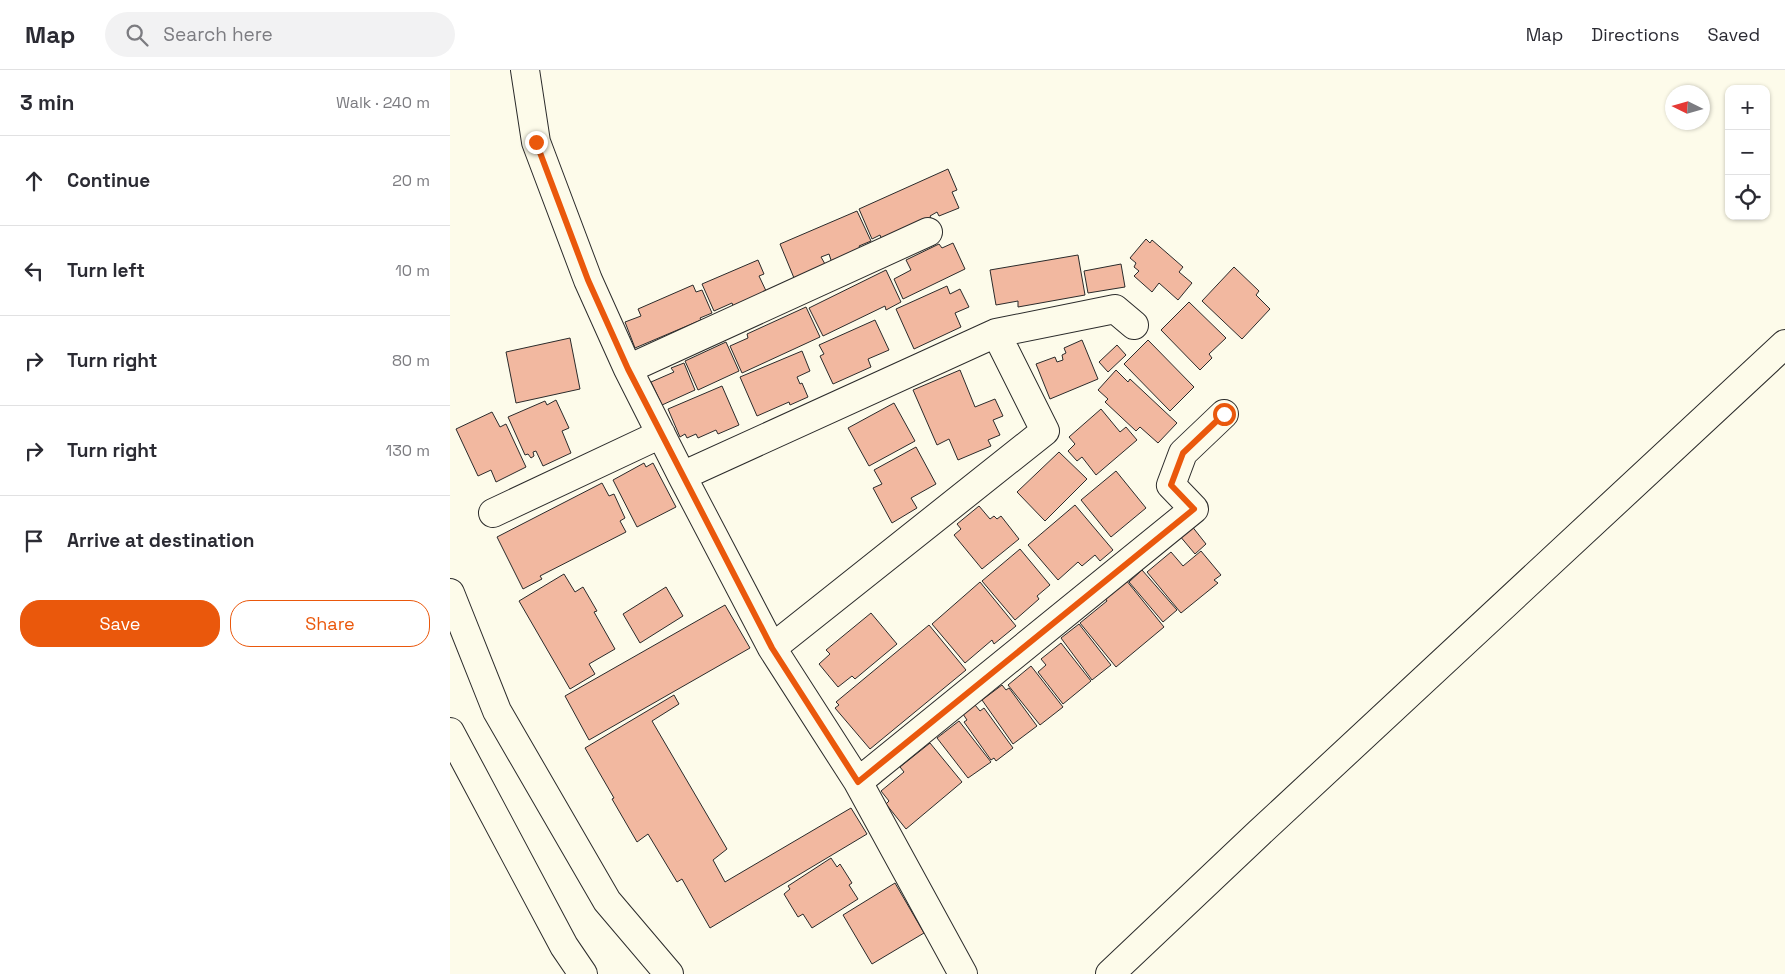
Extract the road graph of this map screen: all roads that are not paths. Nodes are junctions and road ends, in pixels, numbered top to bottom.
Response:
1 (525, 70) edge
2 (928, 232) dead end
3 (1134, 325) dead end
4 (996, 333) junction
5 (1785, 344) edge
6 (628, 369) junction
7 (1224, 414) dead end
8 (661, 434) junction
9 (682, 476) junction
10 (493, 513) dead end
11 (450, 593) edge
12 (772, 648) junction
13 (450, 732) edge
14 (858, 782) junction
15 (583, 974) edge
16 (669, 974) edge
17 (963, 974) edge
18 (1110, 974) edge

1 - 6 street
2 - 6 street
3 - 4 street
4 - 9 street
4 - 12 street
5 - 18 street
6 - 8 street
7 - 14 street
8 - 9 street
8 - 10 street
9 - 12 street
11 - 16 street
12 - 14 street
13 - 15 street
14 - 17 street

